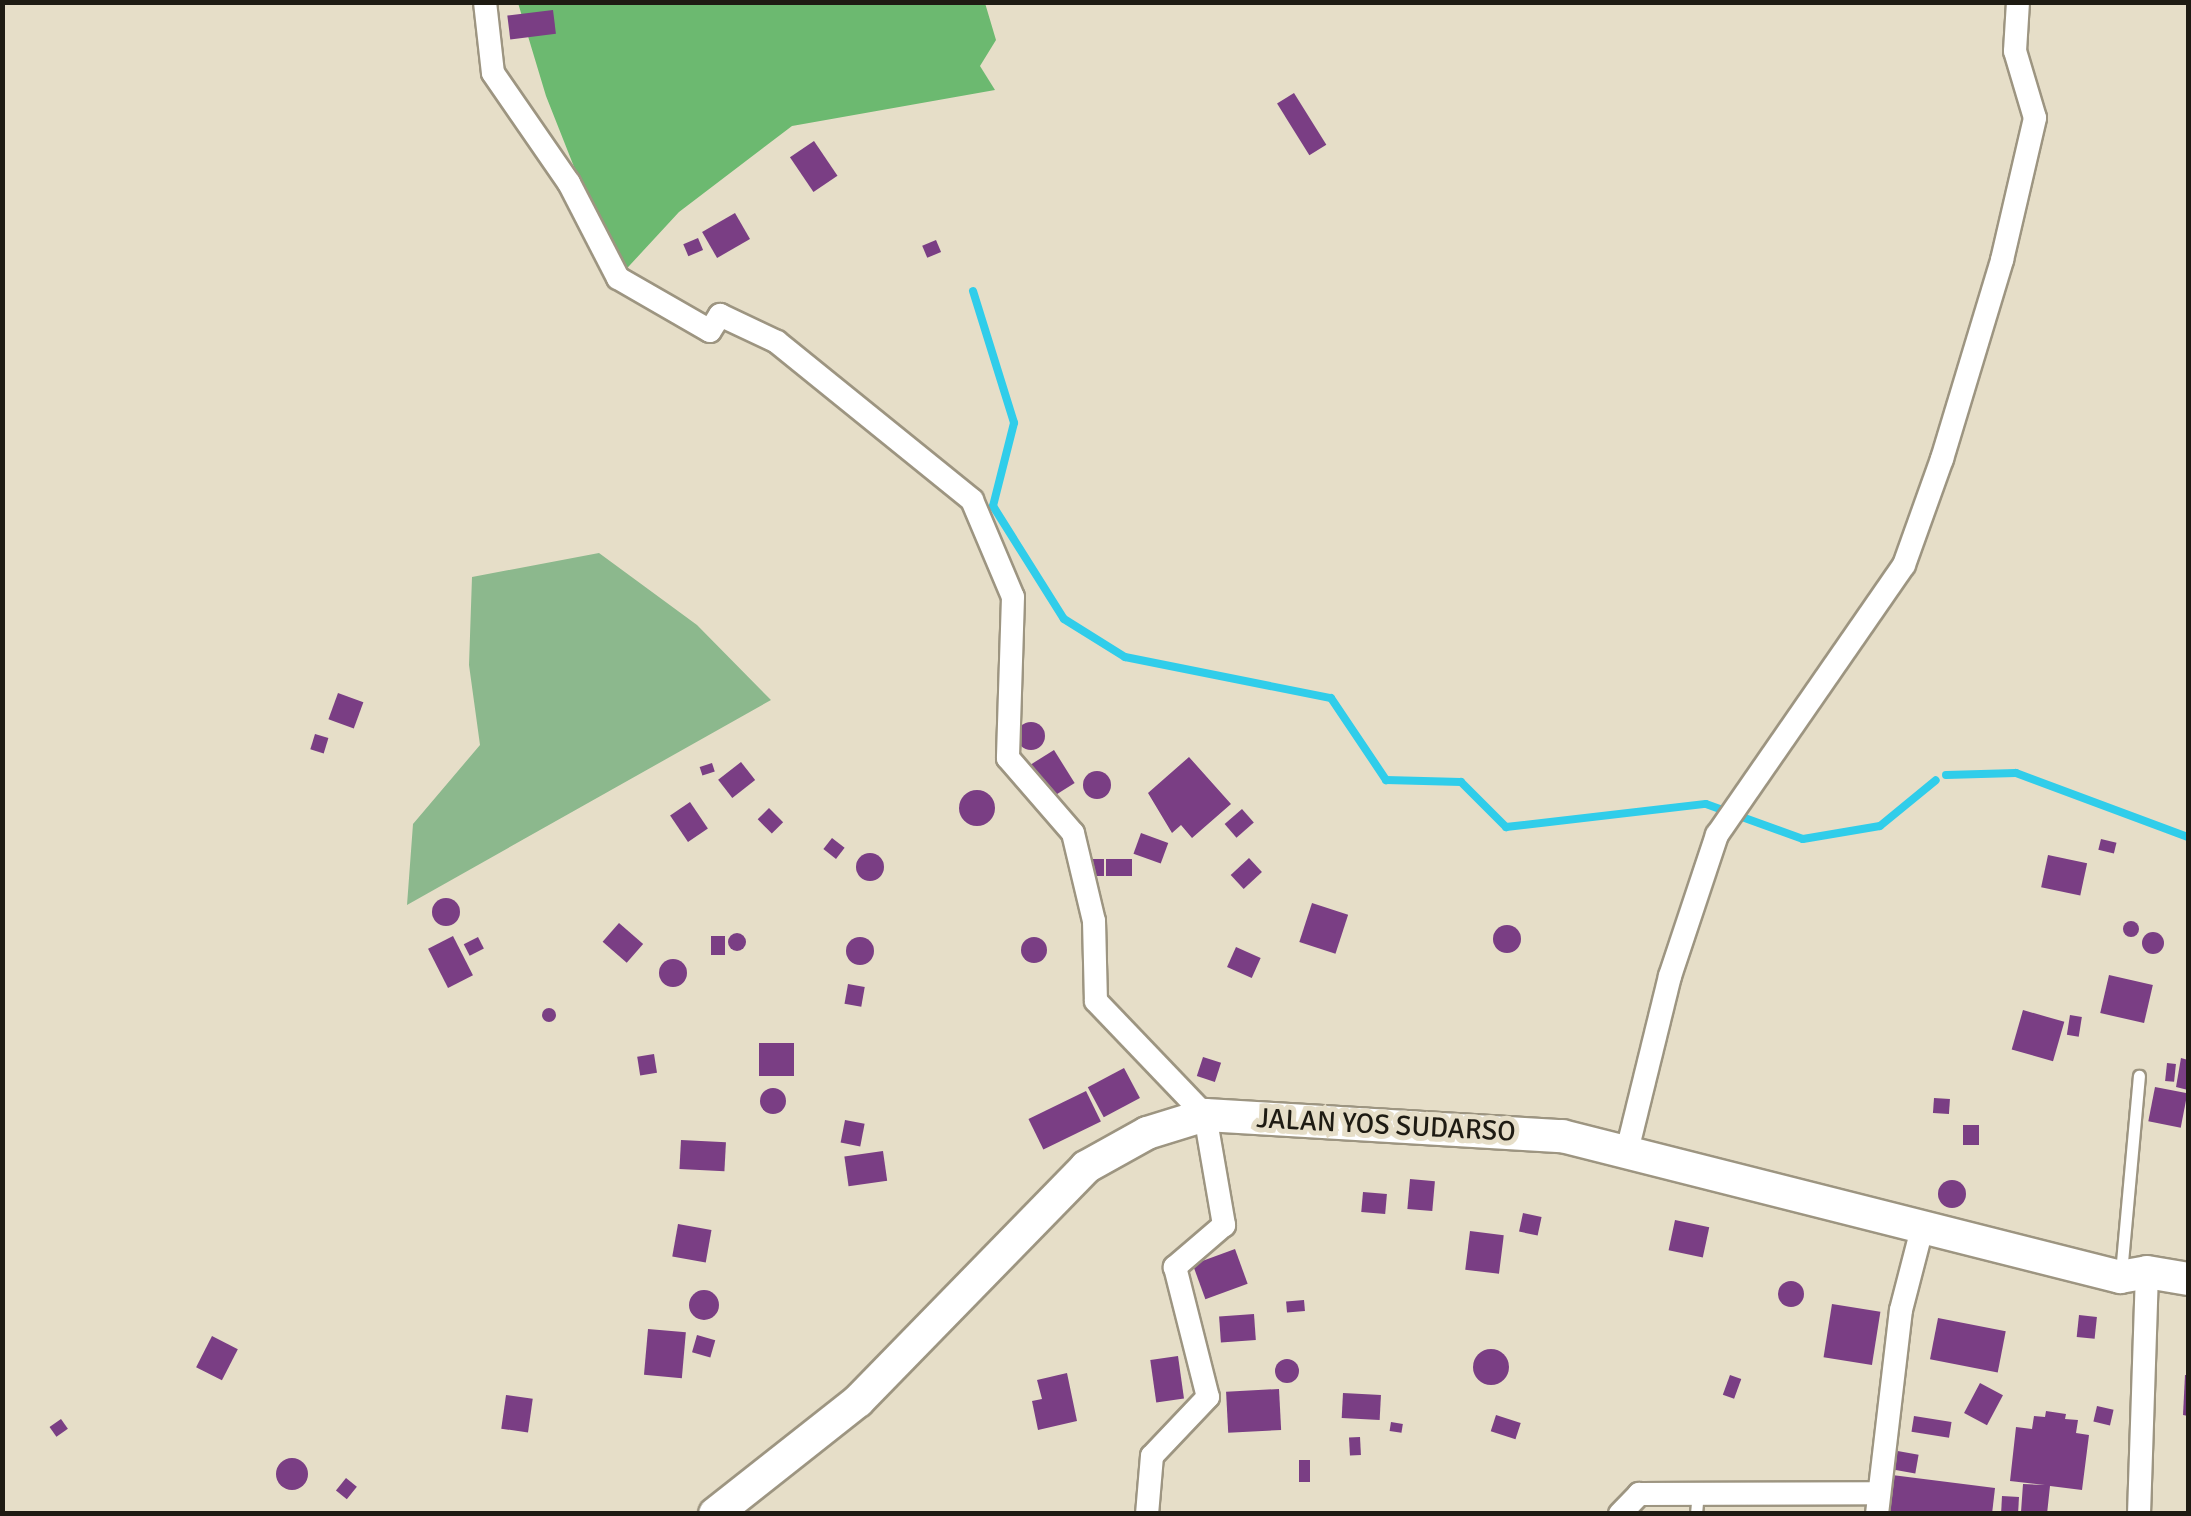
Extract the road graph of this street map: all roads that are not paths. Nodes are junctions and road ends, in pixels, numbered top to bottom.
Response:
1 (485, 2) edge
2 (2018, 2) edge
3 (2139, 1076) dead end
4 (1205, 1115) junction
5 (1627, 1151) junction
6 (1923, 1225) junction
7 (2134, 1275) junction
8 (2188, 1279) edge
9 (1697, 1503) edge
10 (1877, 1504) edge
11 (715, 1514) edge
12 (1147, 1514) edge
13 (1620, 1514) edge
14 (2139, 1514) edge

1 - 4 street
2 - 5 street
3 - 7 lane
4 - 5 main road, JALAN YOS SUDARSO
4 - 11 main road, JALAN YOS SUDARSO
4 - 12 street
5 - 6 main road, JALAN YOS SUDARSO
6 - 7 main road, JALAN YOS SUDARSO
6 - 10 street
7 - 8 main road, JALAN YOS SUDARSO
7 - 14 street
9 - 10 street
9 - 13 street

